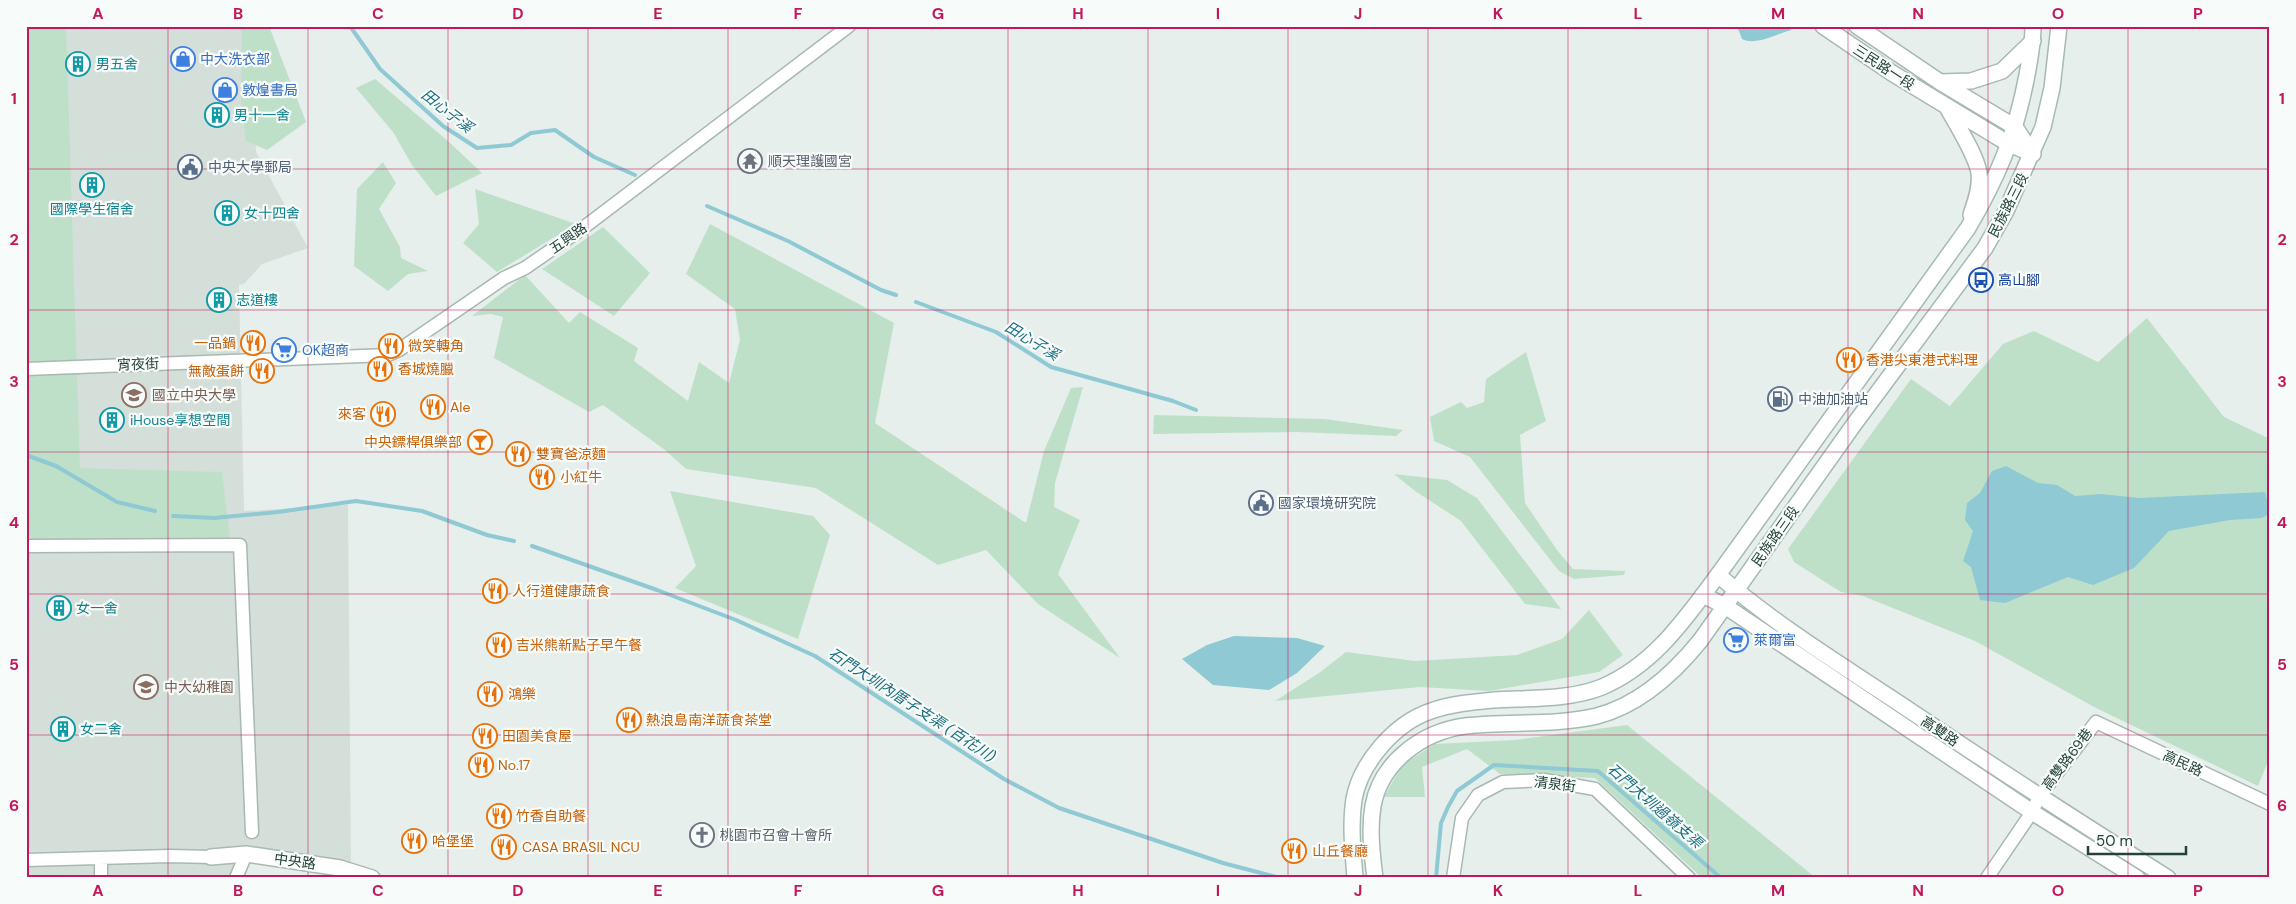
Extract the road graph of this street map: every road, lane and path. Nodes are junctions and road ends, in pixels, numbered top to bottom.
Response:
1 (849, 26) edge
2 (1823, 26) edge
3 (1857, 26) edge
4 (2059, 26) edge
5 (2033, 34) edge
6 (1940, 82) junction
7 (1946, 106) junction
8 (2015, 127) junction
9 (2009, 144) junction
10 (2033, 154) junction
11 (1968, 228) junction
12 (250, 359) joint
13 (26, 369) edge
14 (26, 546) edge
15 (1718, 576) junction
16 (1736, 592) junction
17 (1703, 595) junction
18 (1725, 606) junction
19 (2096, 722) joint
20 (2039, 797) junction
21 (2270, 804) edge
22 (2032, 812) junction
23 (252, 832) dead end
24 (246, 854) junction
25 (211, 857) joint
26 (101, 859) junction
27 (26, 860) edge
28 (102, 878) edge
29 (236, 878) edge
30 (372, 878) edge
31 (1355, 878) edge
32 (1375, 878) edge
33 (1453, 878) edge
34 (1689, 878) edge
35 (1986, 878) edge
36 (2137, 878) edge
37 (2168, 878) edge

1 - 12 street, 五興路
2 - 7 main road, 三民路一段
3 - 6 main road, 三民路一段
4 - 10 main road, 民族路三段
5 - 6 main road
5 - 8 main road, 民族路三段
6 - 8 main road, 三民路一段
7 - 9 main road, 三民路一段
7 - 11 main road, 三民路一段
8 - 9 main road, 民族路三段
8 - 10 main road
9 - 10 main road, 三民路一段
9 - 11 main road, 民族路三段
10 - 16 main road, 民族路三段
11 - 15 main road, 民族路三段
12 - 13 street, 宵夜街
14 - 23 street
15 - 16 main road, 高雙路
15 - 17 main road, 民族路三段
16 - 18 main road, 民族路三段
16 - 20 main road, 高雙路
17 - 18 main road, 高雙路
17 - 31 main road, 民族路三段
18 - 22 main road, 高雙路
18 - 32 main road, 民族路三段
19 - 20 street, 高雙路69巷
19 - 21 street, 高民路
20 - 22 street, 高雙路69巷
20 - 37 main road, 高雙路
22 - 35 street, 高雙路69巷
22 - 36 main road, 高雙路
24 - 25 main road, 中央路
24 - 29 street
24 - 30 main road, 中央路
25 - 26 street
26 - 27 street
26 - 28 street
33 - 34 street, 清泉街

